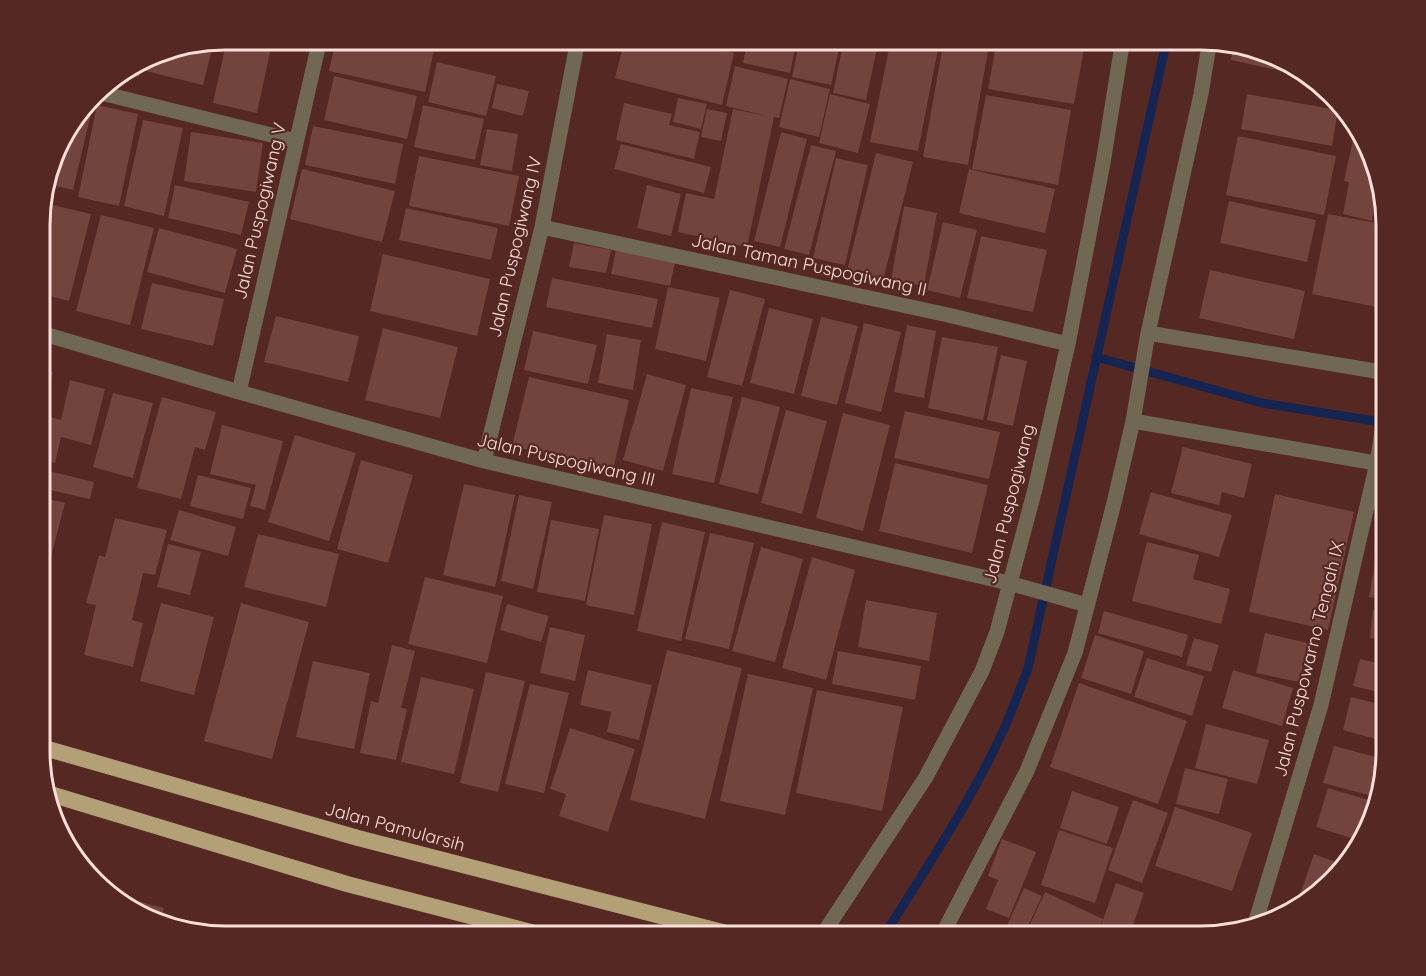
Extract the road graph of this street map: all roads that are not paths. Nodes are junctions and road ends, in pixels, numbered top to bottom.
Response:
1 (317, 50) edge
2 (576, 50) edge
3 (1121, 50) edge
4 (1208, 50) edge
5 (107, 95) edge
6 (296, 141) junction
7 (542, 227) junction
8 (50, 336) edge
9 (1146, 340) junction
10 (1068, 344) junction
11 (1376, 371) edge
12 (239, 392) junction
13 (1133, 415) junction
14 (484, 461) junction
15 (1376, 463) edge
16 (1376, 488) edge
17 (1011, 584) junction
18 (1088, 605) junction
19 (50, 750) edge
20 (55, 795) edge
21 (1257, 917) edge
22 (508, 926) edge
23 (699, 926) edge
24 (828, 926) edge
25 (947, 926) edge

1 - 6 street, Jalan Puspogiwang V
2 - 7 street, Jalan Puspogiwang IV
3 - 10 street, Jalan Puspogiwang
4 - 9 street
5 - 6 street
6 - 12 street, Jalan Puspogiwang V
7 - 10 street, Jalan Taman Puspogiwang II
7 - 14 street, Jalan Puspogiwang IV
8 - 12 street, Jalan Puspogiwang III
9 - 11 street
9 - 13 street
10 - 17 street, Jalan Puspogiwang
12 - 14 street, Jalan Puspogiwang III
13 - 15 street
13 - 18 street
14 - 17 street, Jalan Puspogiwang III
16 - 21 street, Jalan Puspowarno Tengah IX
17 - 18 street, Jalan Puspogiwang III
17 - 24 street, Jalan Puspogiwang
18 - 25 street
19 - 23 highway, Jalan Pamularsih
20 - 22 highway

